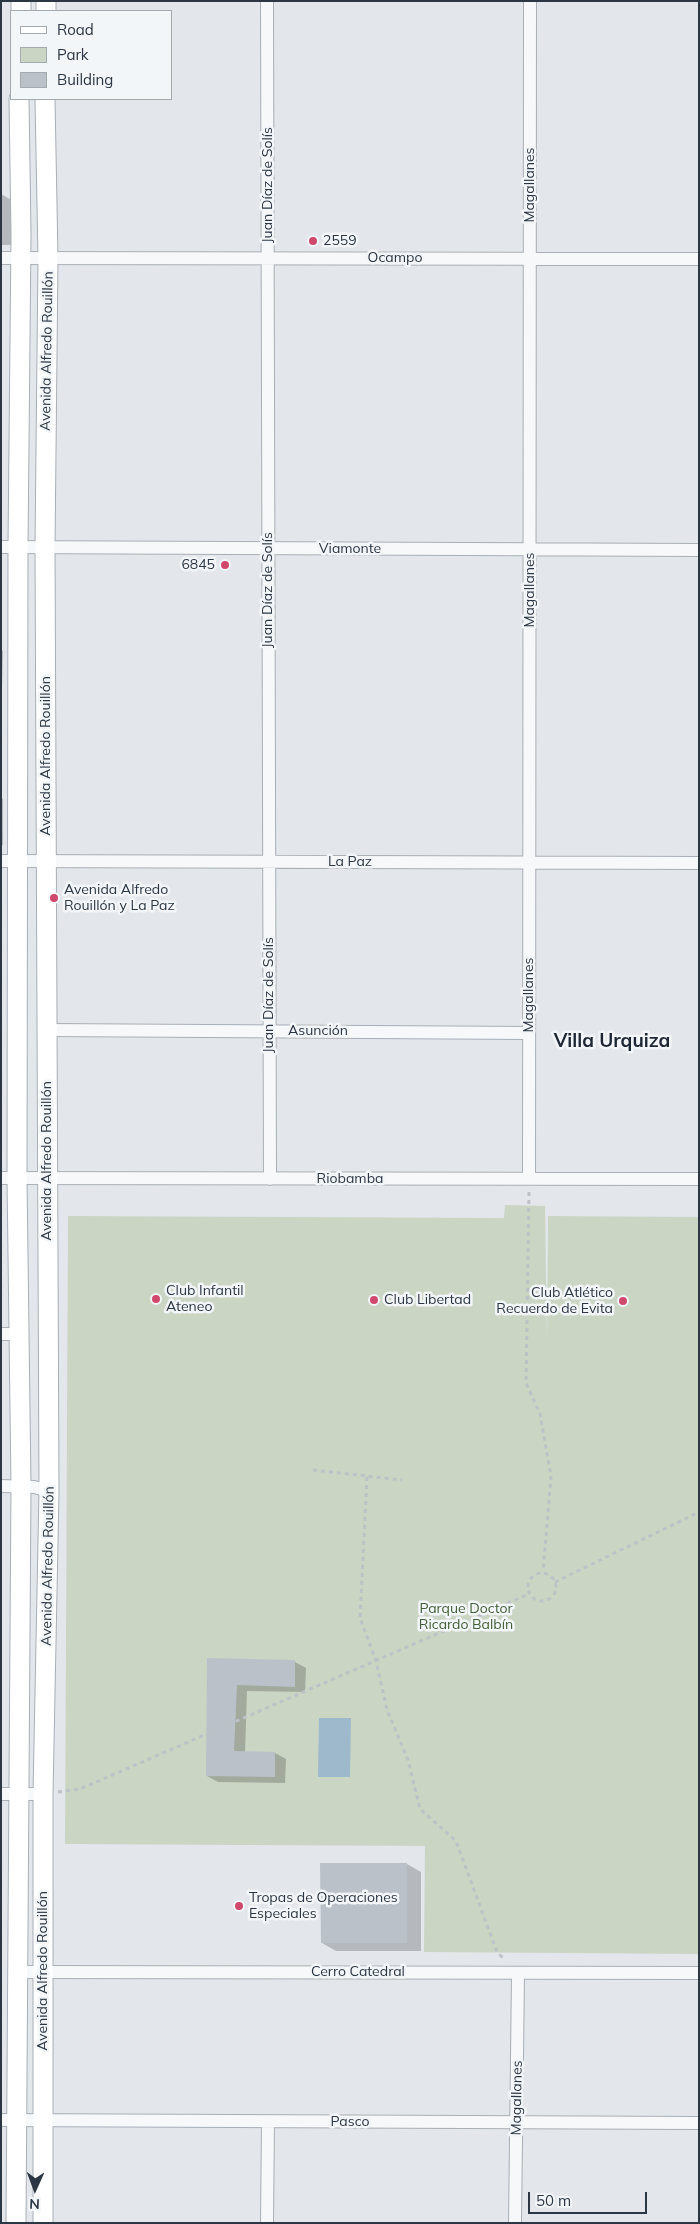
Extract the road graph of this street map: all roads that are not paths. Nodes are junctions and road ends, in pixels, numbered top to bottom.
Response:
1 (267, 1) edge
2 (530, 1) edge
3 (19, 100) edge
4 (45, 100) edge
5 (1, 258) edge
6 (21, 258) junction
7 (48, 258) junction
8 (268, 258) junction
9 (530, 259) junction
10 (699, 259) edge
11 (9, 547) edge
12 (45, 547) junction
13 (268, 548) junction
14 (530, 550) junction
15 (699, 550) edge
16 (9, 861) edge
17 (47, 861) junction
18 (269, 861) junction
19 (530, 862) junction
20 (699, 863) edge
21 (47, 1030) junction
22 (269, 1031) junction
23 (529, 1033) junction
24 (24, 1179) edge
25 (270, 1179) junction
26 (529, 1179) junction
27 (699, 1179) edge
28 (10, 1334) edge
29 (1, 1486) edge
30 (21, 1486) junction
31 (50, 1491) junction
32 (9, 1794) edge
33 (43, 1794) junction
34 (16, 1972) junction
35 (43, 1972) junction
36 (518, 1973) junction
37 (699, 1973) edge
38 (9, 2120) edge
39 (44, 2121) junction
40 (268, 2122) junction
41 (517, 2122) junction
42 (699, 2123) edge
43 (16, 2223) edge
44 (42, 2223) edge
45 (267, 2223) edge
46 (515, 2223) edge

1 - 8 street, Juan Díaz de Solís
2 - 9 street, Magallanes
3 - 6 street, Avenida Alfredo Rouillón
4 - 7 street, Avenida Alfredo Rouillón
5 - 6 street, Ocampo
6 - 7 street, Ocampo
6 - 11 street, Avenida Alfredo Rouillón
7 - 8 street, Ocampo
7 - 12 street, Avenida Alfredo Rouillón
8 - 9 street, Ocampo
8 - 13 street, Juan Díaz de Solís
9 - 10 street, Ocampo
9 - 14 street, Magallanes
11 - 12 street, Viamonte
11 - 16 street, Avenida Alfredo Rouillón
12 - 13 street, Viamonte
12 - 17 street, Avenida Alfredo Rouillón
13 - 14 street, Viamonte
13 - 18 street, Juan Díaz de Solís
14 - 15 street, Viamonte
14 - 19 street, Magallanes
16 - 17 street, La Paz
16 - 24 street, Avenida Alfredo Rouillón
17 - 18 street, La Paz
17 - 21 street, Avenida Alfredo Rouillón
18 - 19 street, La Paz
18 - 22 street, Juan Díaz de Solís
19 - 20 street, La Paz
19 - 23 street, Magallanes
21 - 22 street, Asunción
21 - 24 street, Avenida Alfredo Rouillón
22 - 23 street, Asunción
22 - 25 street, Juan Díaz de Solís
23 - 26 street, Magallanes
24 - 25 street, Riobamba
24 - 28 street, Avenida Alfredo Rouillón
24 - 31 street, Avenida Alfredo Rouillón
25 - 26 street, Riobamba
26 - 27 street, Riobamba
28 - 30 street, Avenida Alfredo Rouillón
29 - 30 street
30 - 31 street
30 - 32 street, Avenida Alfredo Rouillón
31 - 33 street, Avenida Alfredo Rouillón
32 - 33 street
32 - 34 street, Avenida Alfredo Rouillón
33 - 35 street, Avenida Alfredo Rouillón
34 - 35 street, Cerro Catedral
34 - 38 street, Avenida Alfredo Rouillón
35 - 36 street, Cerro Catedral
35 - 39 street, Avenida Alfredo Rouillón
36 - 37 street, Cerro Catedral
36 - 41 street, Magallanes
38 - 39 street, Pasco
38 - 43 street, Avenida Alfredo Rouillón
39 - 40 street, Pasco
39 - 44 street, Avenida Alfredo Rouillón
40 - 41 street, Pasco
40 - 45 street
41 - 42 street, Pasco
41 - 46 street, Magallanes

